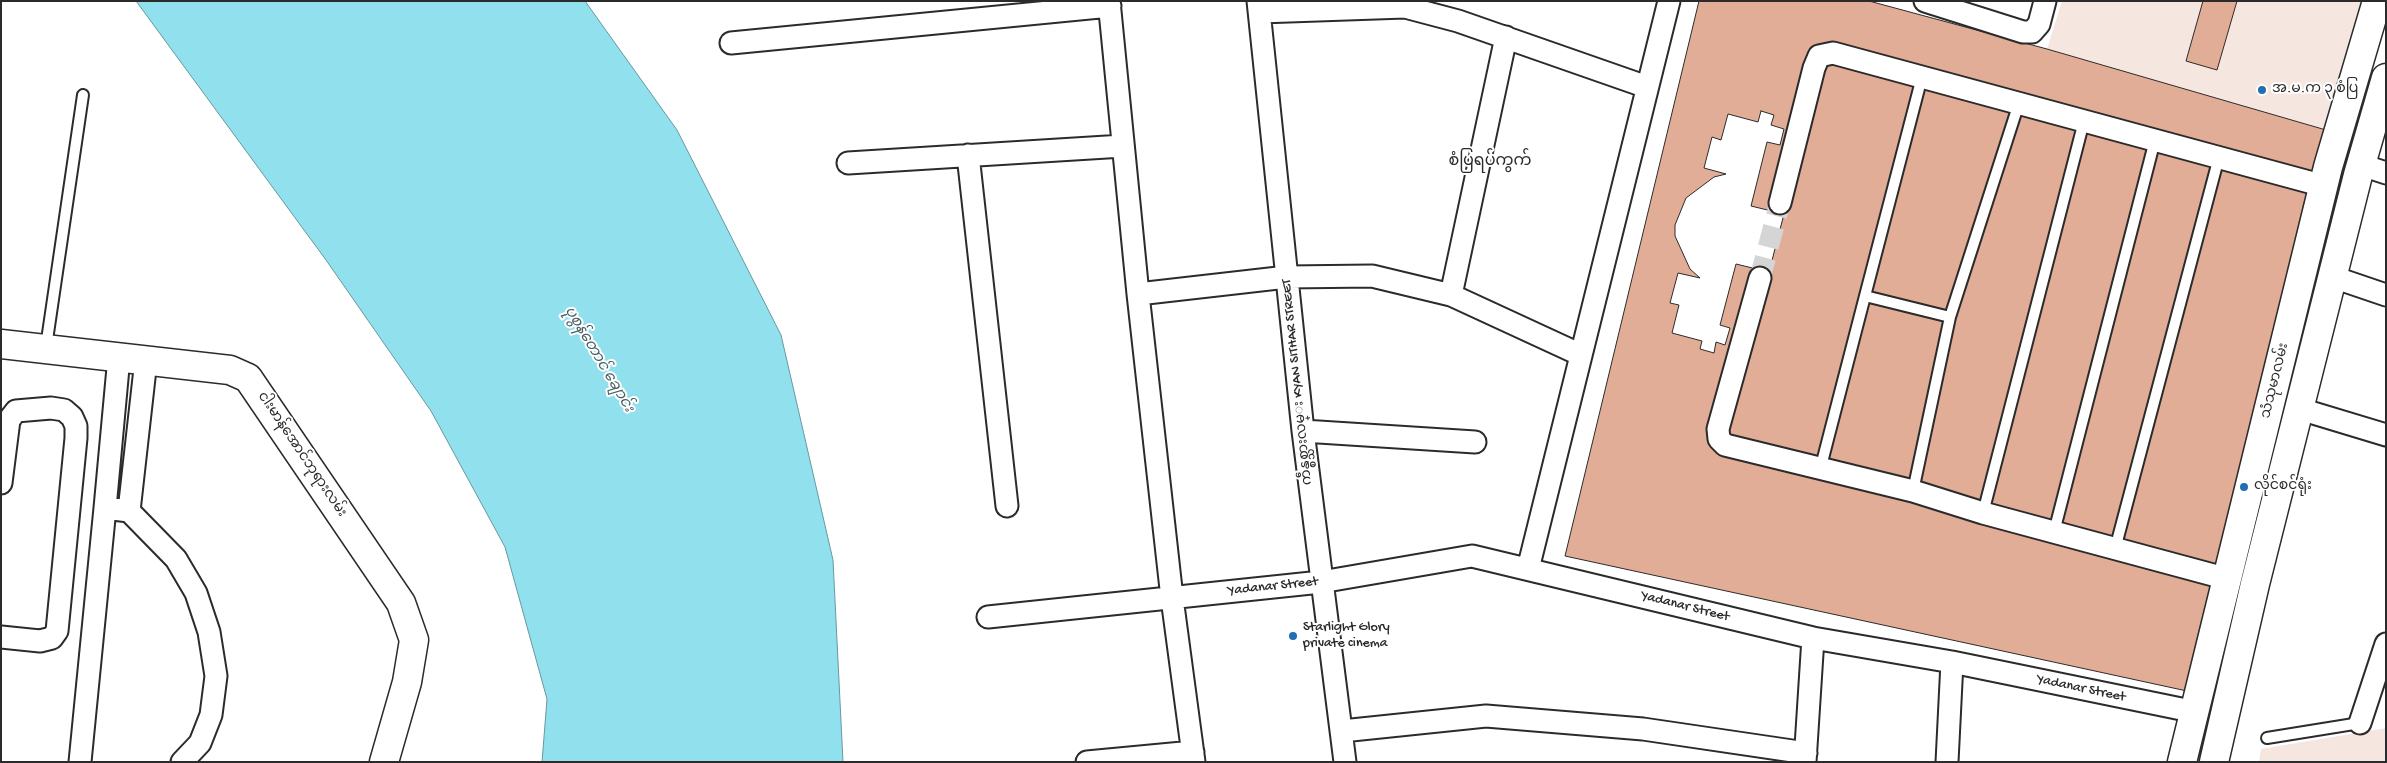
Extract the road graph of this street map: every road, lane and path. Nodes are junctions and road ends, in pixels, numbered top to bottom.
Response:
1 (1668, 1) edge
2 (1925, 1) edge
3 (2045, 1) edge
4 (2377, 1) edge
5 (1110, 3) edge
6 (1259, 6) edge
7 (1506, 37) junction
8 (731, 42) dead end
9 (1922, 77) junction
10 (2386, 78) edge
11 (1647, 87) junction
12 (83, 95) dead end
13 (2019, 103) junction
14 (2084, 121) junction
15 (2155, 140) junction
16 (1123, 146) junction
17 (968, 155) junction
18 (2219, 157) junction
19 (848, 162) dead end
20 (2369, 171) edge
21 (2326, 176) junction
22 (1780, 203) tunnel mouth
23 (1287, 277) junction
24 (2333, 277) junction
25 (1760, 278) tunnel mouth
26 (1138, 294) junction
27 (1451, 294) junction
28 (2386, 295) edge
29 (1865, 296) junction
30 (1950, 317) junction
31 (1, 344) edge
32 (46, 348) junction
33 (1581, 355) junction
34 (132, 359) junction
35 (2300, 409) junction
36 (1303, 432) junction
37 (2386, 435) edge
38 (1475, 442) dead end
39 (1820, 470) junction
40 (1, 483) edge
41 (1913, 491) junction
42 (1007, 506) dead end
43 (105, 508) junction
44 (129, 511) junction
45 (1983, 513) junction
46 (2054, 532) junction
47 (2115, 549) junction
48 (1528, 569) junction
49 (2228, 579) junction
50 (1321, 582) junction
51 (1172, 598) junction
52 (988, 617) dead end
53 (1, 637) edge
54 (1813, 638) junction
55 (2386, 644) edge
56 (1952, 662) junction
57 (2196, 712) junction
58 (2360, 723) joint
59 (1342, 732) junction
60 (2267, 738) dead end
61 (1194, 757) edge
62 (1805, 757) edge
63 (80, 762) edge
64 (182, 762) edge
65 (384, 762) edge
66 (1087, 762) edge
67 (1345, 762) edge
68 (1947, 762) edge
69 (2182, 762) edge
70 (2214, 762) edge

1 - 11 street
2 - 3 street
4 - 21 main road, သံသုမာလမ်း
5 - 8 street
5 - 16 street
6 - 7 street
6 - 23 street, ကဵန္စစ္သားလမ္း KYAN SITHAR STREET
7 - 11 street
7 - 27 street
9 - 13 street
9 - 22 street
9 - 29 lane
10 - 20 main road
11 - 33 street
12 - 32 lane
13 - 14 street
13 - 30 lane
14 - 15 street
14 - 45 lane
15 - 18 street
15 - 46 lane
16 - 17 street
16 - 26 street
17 - 19 street
17 - 42 street
18 - 21 street
18 - 47 lane
20 - 21 main road
20 - 24 main road
21 - 49 main road, သံသုမာလမ်း
23 - 26 street
23 - 27 street
23 - 36 street, ကဵန္စစ္သားလမ္း KYAN SITHAR STREET
24 - 28 street
24 - 35 main road
25 - 39 street
26 - 51 street
27 - 33 street
29 - 30 lane
29 - 39 lane
30 - 41 lane
31 - 32 main road, ငါးမာန်အောင်ဘုရားလမ်း
32 - 34 main road, ငါးမာန်အောင်ဘုရားလမ်း
33 - 48 street
34 - 43 street
34 - 44 street
34 - 65 main road, ငါးမာန်အောင်ဘုရားလမ်း
35 - 37 street
35 - 70 main road
36 - 38 street
36 - 50 street, ကဵန္စစ္သားလမ္း KYAN SITHAR STREET
39 - 41 street
40 - 53 street
41 - 45 street
43 - 44 street
43 - 63 street
44 - 64 street
45 - 46 street
46 - 47 street
47 - 49 street
48 - 50 street, Yadanar Street
48 - 54 street, Yadanar Street
49 - 57 main road, သံသုမာလမ်း
50 - 51 street, Yadanar Street
50 - 59 street, ကဵန္စစ္သားလမ္း KYAN SITHAR STREET
51 - 52 street, Yadanar Street
51 - 61 street
54 - 56 street, Yadanar Street
54 - 62 street
55 - 58 street
56 - 57 street, Yadanar Street
56 - 68 street
57 - 69 main road, သံသုမာလမ်း
58 - 60 lane
59 - 62 street
59 - 67 street, ကဵန္စစ္သားလမ္း KYAN SITHAR STREET
61 - 66 street

